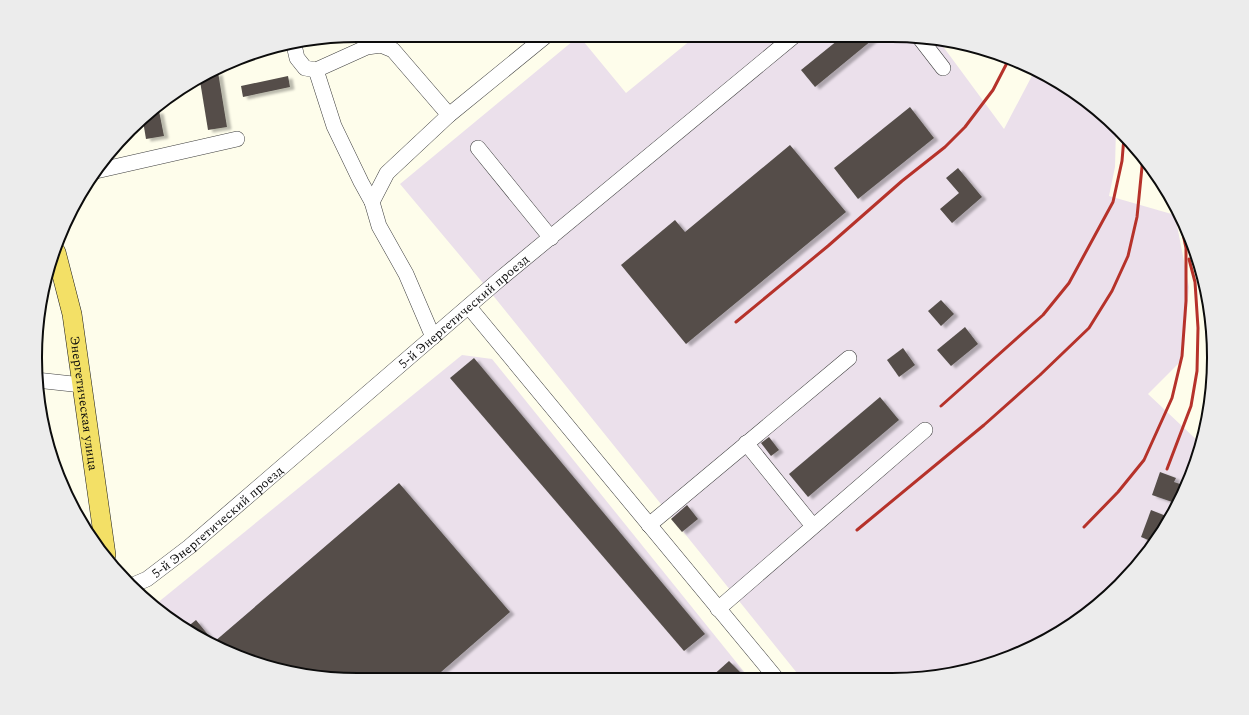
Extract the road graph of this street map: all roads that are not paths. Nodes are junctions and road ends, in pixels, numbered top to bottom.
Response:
1 (538, 42) edge
2 (787, 42) edge
3 (925, 44) edge
4 (295, 48) edge
5 (943, 68) dead end
6 (316, 70) junction
7 (449, 115) junction
8 (237, 139) dead end
9 (478, 148) dead end
10 (103, 170) edge
11 (372, 202) junction
12 (551, 238) junction
13 (58, 260) edge
14 (469, 307) junction
15 (433, 337) junction
16 (849, 358) dead end
17 (43, 381) edge
18 (82, 385) junction
19 (925, 430) dead end
20 (746, 443) junction
21 (649, 525) junction
22 (813, 526) junction
23 (105, 547) edge
24 (137, 583) edge
25 (718, 608) junction
26 (772, 673) edge

1 - 7 street
2 - 12 street, 5-й Энергетический проезд
3 - 5 street
4 - 6 street
6 - 7 street
6 - 11 street
7 - 11 street
8 - 10 street
9 - 12 street
11 - 15 street
12 - 14 street, 5-й Энергетический проезд
13 - 18 main road, Энергетическая улица
14 - 15 street, 5-й Энергетический проезд
14 - 21 street
15 - 24 street, 5-й Энергетический проезд
16 - 20 street
17 - 18 street
18 - 23 main road, Энергетическая улица
19 - 22 street
20 - 21 street
20 - 22 street
21 - 25 street
22 - 25 street
25 - 26 street

